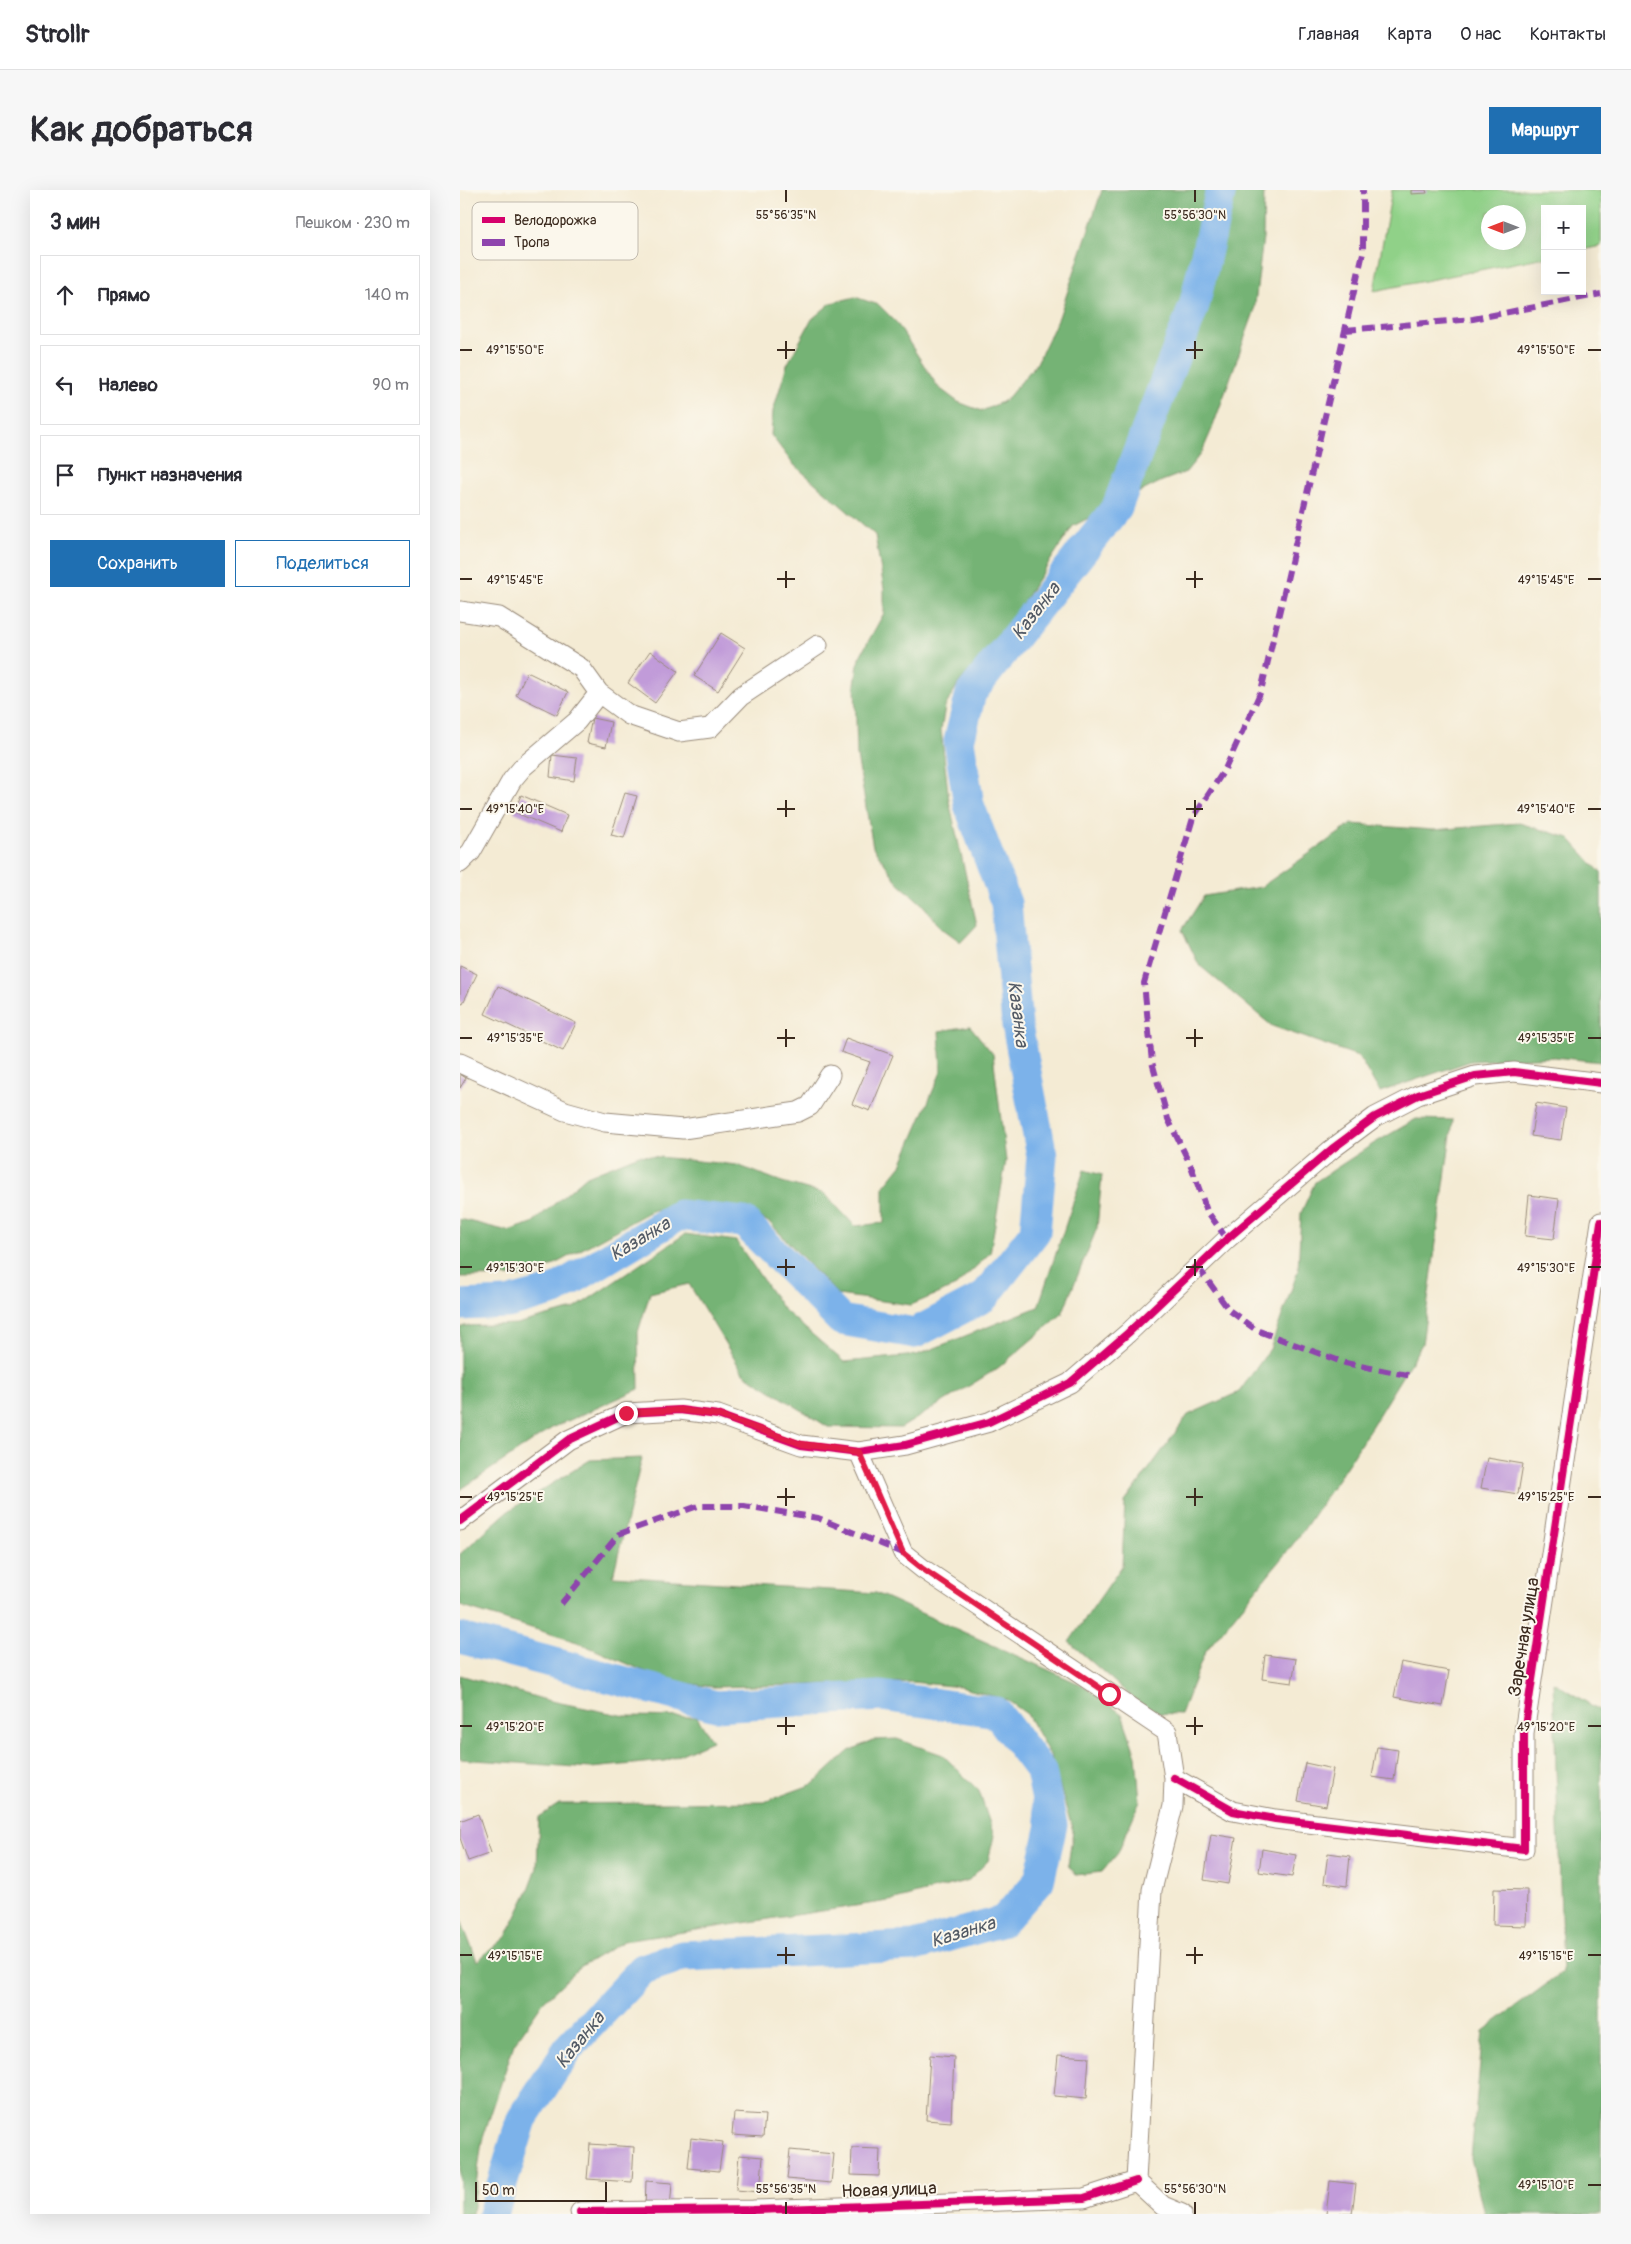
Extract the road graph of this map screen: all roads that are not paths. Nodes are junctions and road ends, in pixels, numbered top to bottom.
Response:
1 (460, 611) edge
2 (818, 645) dead end
3 (599, 693) junction
4 (460, 863) edge
5 (460, 1063) edge
6 (830, 1075) dead end
7 (1601, 1083) edge
8 (1601, 1222) edge
9 (859, 1452) junction
10 (460, 1521) edge
11 (1174, 1778) junction
12 (1136, 2181) junction
13 (580, 2212) dead end
14 (1182, 2214) edge

1 - 3 street
2 - 3 street
3 - 4 street
5 - 6 street
7 - 9 street
8 - 11 street, Заречная улица
9 - 10 street
9 - 11 street
11 - 12 street
12 - 13 street, Новая улица
12 - 14 street

